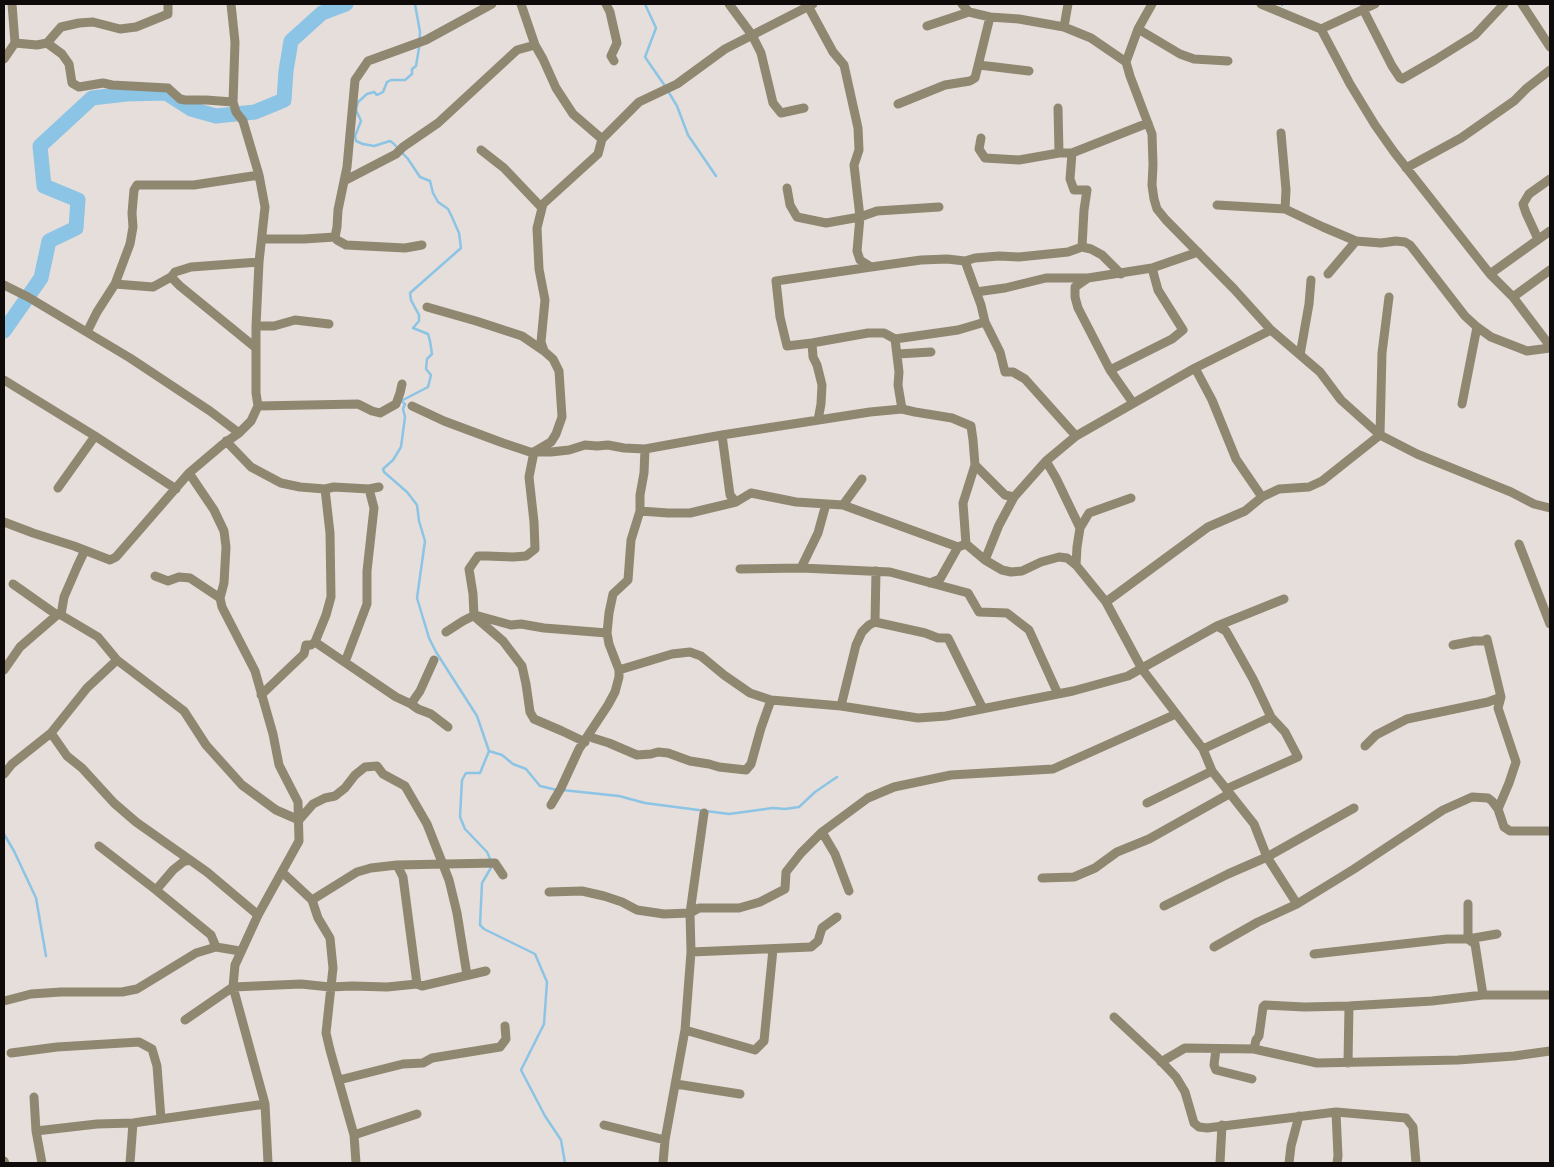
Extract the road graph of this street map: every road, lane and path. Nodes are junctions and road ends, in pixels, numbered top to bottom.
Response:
1 (12, 4) edge
2 (168, 4) edge
3 (231, 4) edge
4 (492, 4) edge
5 (521, 4) edge
6 (606, 4) edge
7 (730, 4) edge
8 (962, 4) edge
9 (1068, 4) edge
10 (1152, 4) edge
11 (1261, 4) edge
12 (1375, 4) edge
13 (1504, 4) edge
14 (1522, 4) edge
15 (810, 5) edge
16 (1363, 9) junction
17 (969, 12) junction
18 (990, 17) junction
19 (927, 26) dead end
20 (1064, 27) junction
21 (1321, 29) junction
22 (1138, 30) junction
23 (752, 36) junction
24 (15, 42) junction
25 (47, 43) junction
26 (535, 45) junction
27 (1550, 47) edge
28 (4, 59) edge
29 (614, 61) dead end
30 (1228, 61) dead end
31 (1126, 62) junction
32 (980, 65) junction
33 (1550, 70) edge
34 (1029, 72) dead end
35 (233, 102) junction
36 (898, 104) dead end
37 (804, 108) dead end
38 (1058, 108) dead end
39 (1148, 123) junction
40 (1281, 133) dead end
41 (981, 138) dead end
42 (602, 139) junction
43 (481, 150) dead end
44 (1059, 153) junction
45 (1072, 153) junction
46 (1406, 168) junction
47 (260, 175) junction
48 (1550, 179) edge
49 (344, 181) junction
50 (787, 188) dead end
51 (1217, 205) dead end
52 (939, 207) dead end
53 (542, 208) junction
54 (1285, 209) junction
55 (860, 217) junction
56 (1550, 231) edge
57 (335, 237) junction
58 (262, 239) junction
59 (1538, 239) junction
60 (1356, 241) junction
61 (422, 246) dead end
62 (1082, 247) junction
63 (1198, 252) junction
64 (965, 261) junction
65 (259, 262) junction
66 (871, 267) junction
67 (1152, 268) junction
68 (1550, 270) edge
69 (1121, 274) junction
70 (1328, 274) dead end
71 (1490, 274) junction
72 (172, 278) junction
73 (1088, 278) junction
74 (1311, 280) dead end
75 (115, 284) junction
76 (8, 287) edge
77 (976, 292) junction
78 (1389, 297) dead end
79 (1513, 297) junction
80 (427, 307) dead end
81 (985, 322) junction
82 (329, 324) dead end
83 (256, 326) junction
84 (1476, 327) junction
85 (1271, 330) junction
86 (87, 332) junction
87 (895, 339) junction
88 (812, 343) junction
89 (1550, 347) edge
90 (256, 348) junction
91 (544, 351) junction
92 (931, 352) dead end
93 (898, 354) junction
94 (1300, 355) junction
95 (1196, 368) junction
96 (1110, 370) junction
97 (4, 380) edge
98 (402, 384) dead end
99 (1133, 403) junction
100 (1462, 404) dead end
101 (258, 406) junction
102 (412, 406) dead end
103 (902, 409) junction
104 (818, 420) junction
105 (239, 433) junction
106 (722, 435) junction
107 (1380, 435) junction
108 (95, 436) junction
109 (1076, 436) junction
110 (226, 441) junction
111 (645, 449) junction
112 (534, 452) junction
113 (1046, 461) junction
114 (975, 465) junction
115 (189, 473) junction
116 (862, 479) dead end
117 (58, 488) dead end
118 (176, 489) junction
119 (325, 489) junction
120 (1014, 497) junction
121 (1262, 497) junction
122 (1130, 498) dead end
123 (736, 502) junction
124 (826, 504) junction
125 (843, 505) junction
126 (1550, 508) edge
127 (640, 511) junction
128 (4, 522) edge
129 (1080, 528) junction
130 (1519, 544) dead end
131 (962, 545) junction
132 (85, 550) junction
133 (985, 560) junction
134 (1076, 565) junction
135 (801, 568) junction
136 (740, 569) dead end
137 (876, 571) junction
138 (155, 576) dead end
139 (930, 583) junction
140 (13, 584) dead end
141 (220, 598) junction
142 (1284, 599) dead end
143 (1106, 602) junction
144 (59, 615) junction
145 (474, 616) junction
146 (875, 622) junction
147 (1550, 624) edge
148 (1217, 626) junction
149 (446, 632) dead end
150 (607, 633) junction
151 (316, 642) junction
152 (1453, 646) dead end
153 (117, 660) junction
154 (434, 660) dead end
155 (345, 662) junction
156 (1142, 669) junction
157 (4, 670) edge
158 (619, 670) junction
159 (1058, 694) junction
160 (261, 695) junction
161 (1501, 697) junction
162 (771, 700) junction
163 (411, 704) junction
164 (841, 706) junction
165 (982, 710) junction
166 (1176, 714) junction
167 (1271, 717) junction
168 (448, 727) dead end
169 (51, 732) junction
170 (587, 738) junction
171 (1365, 746) dead end
172 (1203, 749) junction
173 (1212, 771) junction
174 (4, 774) edge
175 (1227, 792) junction
176 (1147, 803) dead end
177 (551, 805) dead end
178 (1354, 808) dead end
179 (1498, 809) junction
180 (704, 813) dead end
181 (299, 820) junction
182 (1550, 831) edge
183 (822, 832) junction
184 (99, 846) dead end
185 (1267, 857) junction
186 (190, 860) junction
187 (444, 864) junction
188 (398, 865) junction
189 (282, 872) junction
190 (503, 875) dead end
191 (1042, 878) dead end
192 (156, 890) junction
193 (849, 891) dead end
194 (549, 892) dead end
195 (312, 900) junction
196 (1297, 904) junction
197 (1468, 904) dead end
198 (1164, 906) dead end
199 (690, 913) junction
200 (258, 915) junction
201 (837, 916) dead end
202 (1497, 934) dead end
203 (1468, 939) junction
204 (216, 947) junction
205 (1214, 947) dead end
206 (773, 949) junction
207 (240, 951) junction
208 (691, 952) junction
209 (1314, 954) dead end
210 (486, 971) dead end
211 (467, 975) junction
212 (417, 984) junction
213 (233, 987) junction
214 (330, 987) junction
215 (1483, 995) junction
216 (1550, 995) edge
217 (4, 1000) edge
218 (1349, 1006) junction
219 (1114, 1017) dead end
220 (185, 1020) dead end
221 (505, 1026) dead end
222 (685, 1030) junction
223 (1216, 1049) junction
224 (1254, 1049) junction
225 (1550, 1051) edge
226 (11, 1053) dead end
227 (1161, 1062) junction
228 (1348, 1063) junction
229 (1252, 1079) dead end
230 (339, 1080) junction
231 (676, 1084) junction
232 (740, 1094) dead end
233 (34, 1097) dead end
234 (266, 1104) junction
235 (1336, 1112) junction
236 (417, 1114) dead end
237 (1299, 1116) junction
238 (161, 1119) junction
239 (133, 1123) junction
240 (604, 1125) dead end
241 (1222, 1125) junction
242 (36, 1131) junction
243 (354, 1135) junction
244 (664, 1140) junction
245 (42, 1163) edge
246 (130, 1163) edge
247 (268, 1163) edge
248 (356, 1163) edge
249 (663, 1163) edge
250 (1220, 1163) edge
251 (1288, 1163) edge
252 (1337, 1163) edge
253 (1416, 1163) edge

1 - 24 street
2 - 25 street
3 - 35 street
4 - 49 street
5 - 26 street
6 - 29 street
7 - 23 street
8 - 17 street
9 - 20 street
10 - 22 street
11 - 21 street
12 - 16 street
13 - 16 street
14 - 27 street
15 - 23 street
15 - 55 street
16 - 21 street
17 - 18 street
17 - 19 street
18 - 20 street
18 - 32 street
20 - 31 street
21 - 46 street
22 - 30 street
22 - 31 street
23 - 37 street
23 - 42 street
24 - 25 street
24 - 28 street
25 - 35 street
26 - 42 street
26 - 49 street
31 - 39 street
32 - 34 street
32 - 36 street
33 - 46 street
35 - 47 street
38 - 44 street
39 - 45 street
39 - 63 street
40 - 54 street
41 - 44 street
42 - 53 street
43 - 53 street
44 - 45 street
45 - 62 street
46 - 71 street
47 - 58 street
47 - 75 street
48 - 59 street
49 - 57 street
50 - 55 street
51 - 54 street
52 - 55 street
53 - 91 street
54 - 60 street
55 - 66 street
56 - 59 street
57 - 58 street
57 - 61 street
58 - 65 street
59 - 71 street
60 - 70 street
60 - 84 street
62 - 64 street
62 - 69 street
63 - 67 street
63 - 85 street
64 - 66 street
64 - 77 street
65 - 72 street
65 - 83 street
66 - 88 street
67 - 69 street
67 - 96 street
68 - 79 street
69 - 73 street
71 - 79 street
72 - 75 street
72 - 90 street
73 - 77 street
73 - 96 street
74 - 94 street
75 - 86 street
76 - 86 street
77 - 81 street
78 - 107 street
79 - 89 street
80 - 91 street
81 - 87 street
81 - 109 street
82 - 83 street
83 - 90 street
84 - 89 street
84 - 100 street
85 - 94 street
85 - 95 street
86 - 105 street
87 - 88 street
87 - 93 street
88 - 104 street
90 - 101 street
91 - 112 street
92 - 93 street
93 - 103 street
94 - 107 street
95 - 99 street
95 - 121 street
96 - 99 street
97 - 108 street
98 - 101 street
99 - 109 street
101 - 105 street
102 - 112 street
103 - 104 street
103 - 114 street
104 - 106 street
105 - 110 street
106 - 111 street
106 - 123 street
107 - 121 street
107 - 126 street
108 - 117 street
108 - 118 street
109 - 113 street
110 - 115 street
110 - 119 street
111 - 112 street
111 - 127 street
112 - 145 street
113 - 120 street
113 - 129 street
114 - 120 street
114 - 131 street
115 - 118 street
115 - 141 street
116 - 125 street
118 - 132 street
119 - 151 street
119 - 155 street
120 - 133 street
121 - 143 street
122 - 129 street
123 - 124 street
123 - 127 street
124 - 125 street
124 - 135 street
125 - 131 street
127 - 150 street
128 - 132 street
129 - 134 street
130 - 147 street
131 - 133 street
131 - 139 street
132 - 144 street
133 - 134 street
134 - 143 street
135 - 136 street
135 - 137 street
137 - 139 street
137 - 146 street
138 - 141 street
139 - 159 street
140 - 144 street
141 - 160 street
142 - 148 street
143 - 156 street
144 - 153 street
144 - 157 street
145 - 149 street
145 - 150 street
145 - 170 street
146 - 164 street
146 - 165 street
148 - 156 street
148 - 167 street
150 - 158 street
151 - 155 street
151 - 160 street
152 - 161 street
153 - 169 street
153 - 181 street
154 - 163 street
155 - 163 street
156 - 159 street
156 - 166 street
158 - 162 street
158 - 170 street
159 - 165 street
160 - 181 street
161 - 171 street
161 - 179 street
162 - 164 street
162 - 170 street
163 - 168 street
164 - 165 street
166 - 172 street
166 - 183 street
167 - 172 street
167 - 175 street
169 - 174 street
169 - 186 street
170 - 177 street
172 - 173 street
173 - 175 street
173 - 176 street
175 - 185 street
175 - 191 street
178 - 185 street
179 - 182 street
179 - 196 street
180 - 199 street
181 - 187 street
181 - 189 street
183 - 193 street
183 - 199 street
184 - 192 street
185 - 196 street
185 - 198 street
186 - 192 street
186 - 200 street
187 - 188 street
187 - 190 street
187 - 211 street
188 - 195 street
188 - 212 street
189 - 195 street
189 - 200 street
192 - 204 street
194 - 199 street
195 - 214 street
196 - 205 street
197 - 203 street
199 - 208 street
200 - 207 street
201 - 206 street
202 - 203 street
203 - 209 street
203 - 215 street
204 - 207 street
204 - 217 street
206 - 208 street
206 - 222 street
207 - 213 street
208 - 222 street
210 - 211 street
211 - 212 street
212 - 214 street
213 - 214 street
213 - 220 street
213 - 234 street
214 - 230 street
215 - 216 street
215 - 218 street
218 - 224 street
218 - 228 street
219 - 227 street
221 - 230 street
222 - 231 street
223 - 224 street
223 - 227 street
223 - 229 street
224 - 228 street
225 - 228 street
226 - 238 street
227 - 241 street
230 - 243 street
231 - 232 street
231 - 244 street
233 - 242 street
234 - 238 street
234 - 247 street
235 - 237 street
235 - 252 street
235 - 253 street
236 - 243 street
237 - 241 street
237 - 251 street
238 - 239 street
239 - 242 street
239 - 246 street
240 - 244 street
241 - 250 street
242 - 245 street
243 - 248 street
244 - 249 street

